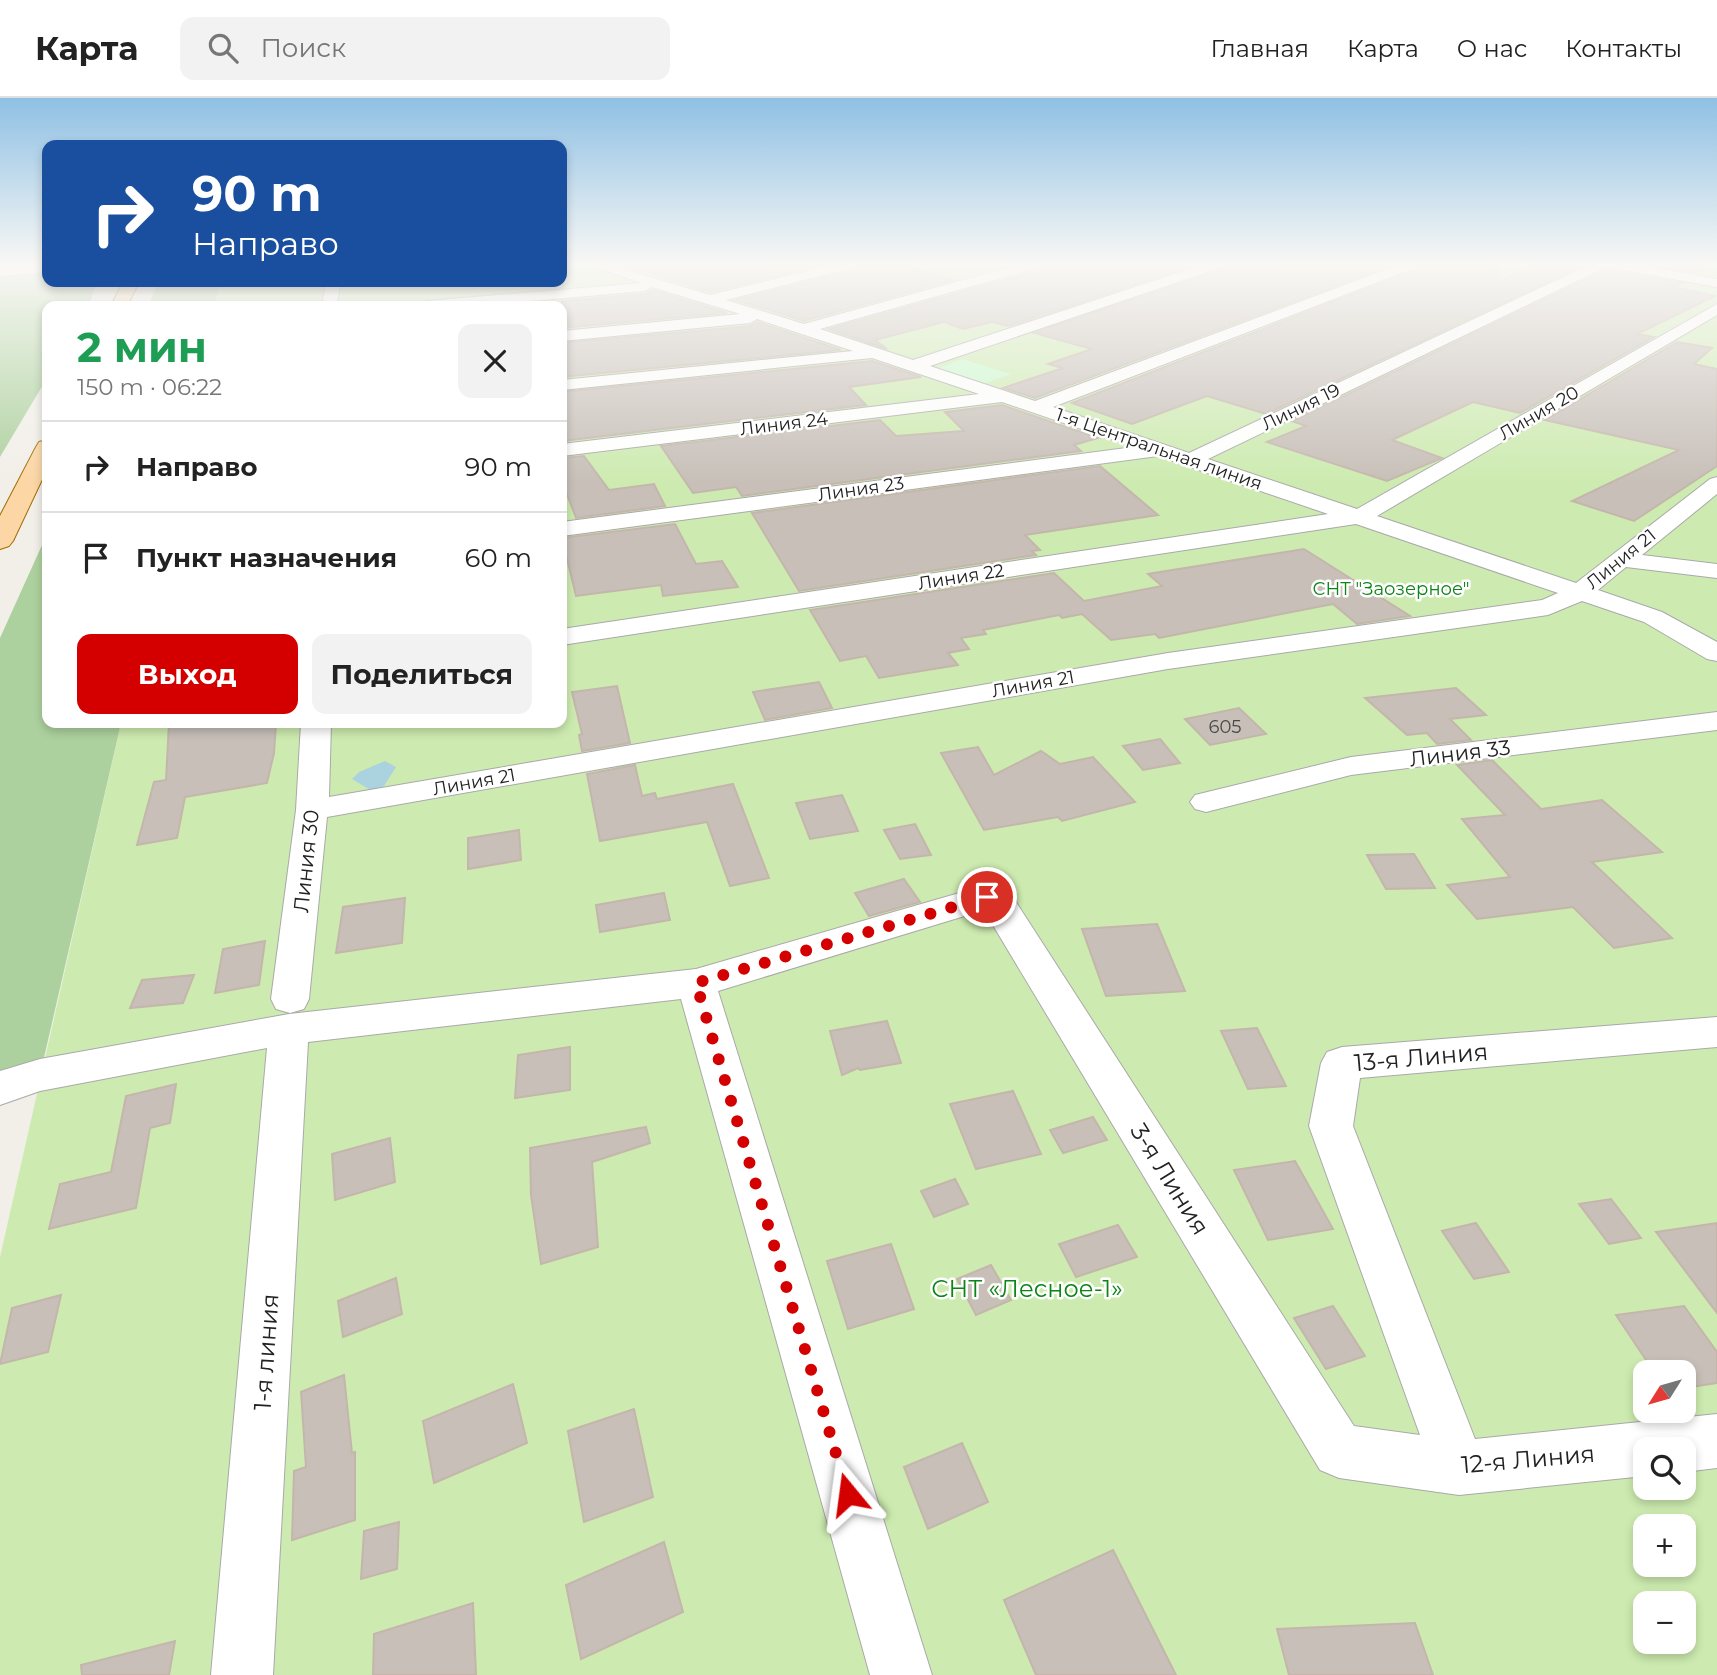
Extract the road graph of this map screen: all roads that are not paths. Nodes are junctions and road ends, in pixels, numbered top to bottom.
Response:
1 (828, 338) edge
2 (998, 338) edge
3 (1218, 338) edge
4 (1447, 338) edge
5 (1668, 338) edge
6 (874, 354) junction
7 (913, 366) junction
8 (567, 385) edge
9 (1006, 397) junction
10 (1036, 407) junction
11 (567, 449) edge
12 (1160, 450) junction
13 (42, 457) edge
14 (1191, 460) junction
15 (1717, 484) edge
16 (1361, 516) junction
17 (567, 528) edge
18 (0, 541) edge
19 (1619, 559) junction
20 (1717, 571) edge
21 (1580, 593) junction
22 (567, 636) edge
23 (1717, 653) edge
24 (1717, 721) edge
25 (316, 728) edge
26 (1206, 802) dead end
27 (312, 810) junction
28 (696, 983) junction
29 (290, 1014) junction
30 (1717, 1032) edge
31 (0, 1088) edge
32 (1717, 1441) edge
33 (1339, 1451) joint
34 (1459, 1468) junction
35 (242, 1675) edge
36 (901, 1675) edge

1 - 6 street, 1-я Центральная линия
2 - 7 street
3 - 10 street
4 - 14 street, Линия 19
5 - 16 street, Линия 20
6 - 7 street, 1-я Центральная линия
6 - 8 street
7 - 9 street, 1-я Центральная линия
9 - 10 street, 1-я Центральная линия
9 - 11 street, Линия 24
10 - 12 street, 1-я Центральная линия
12 - 14 street, 1-я Центральная линия
12 - 17 street, Линия 23
13 - 18 main road
14 - 16 street, 1-я Центральная линия
15 - 19 street, Линия 21
16 - 21 street, 1-я Центральная линия
16 - 22 street, Линия 22
19 - 20 street
19 - 21 street, Линия 21
21 - 23 street, 1-я Центральная линия
21 - 27 street, Линия 21
24 - 26 street, Линия 33
25 - 27 street, Линия 30
27 - 29 street, Линия 30
28 - 29 street
28 - 33 street, 3-я Линия
28 - 36 street
29 - 31 street
29 - 35 street, 1-я линия
30 - 34 street, 13-я Линия
32 - 34 street, 12-я Линия
33 - 34 street, 12-я Линия

